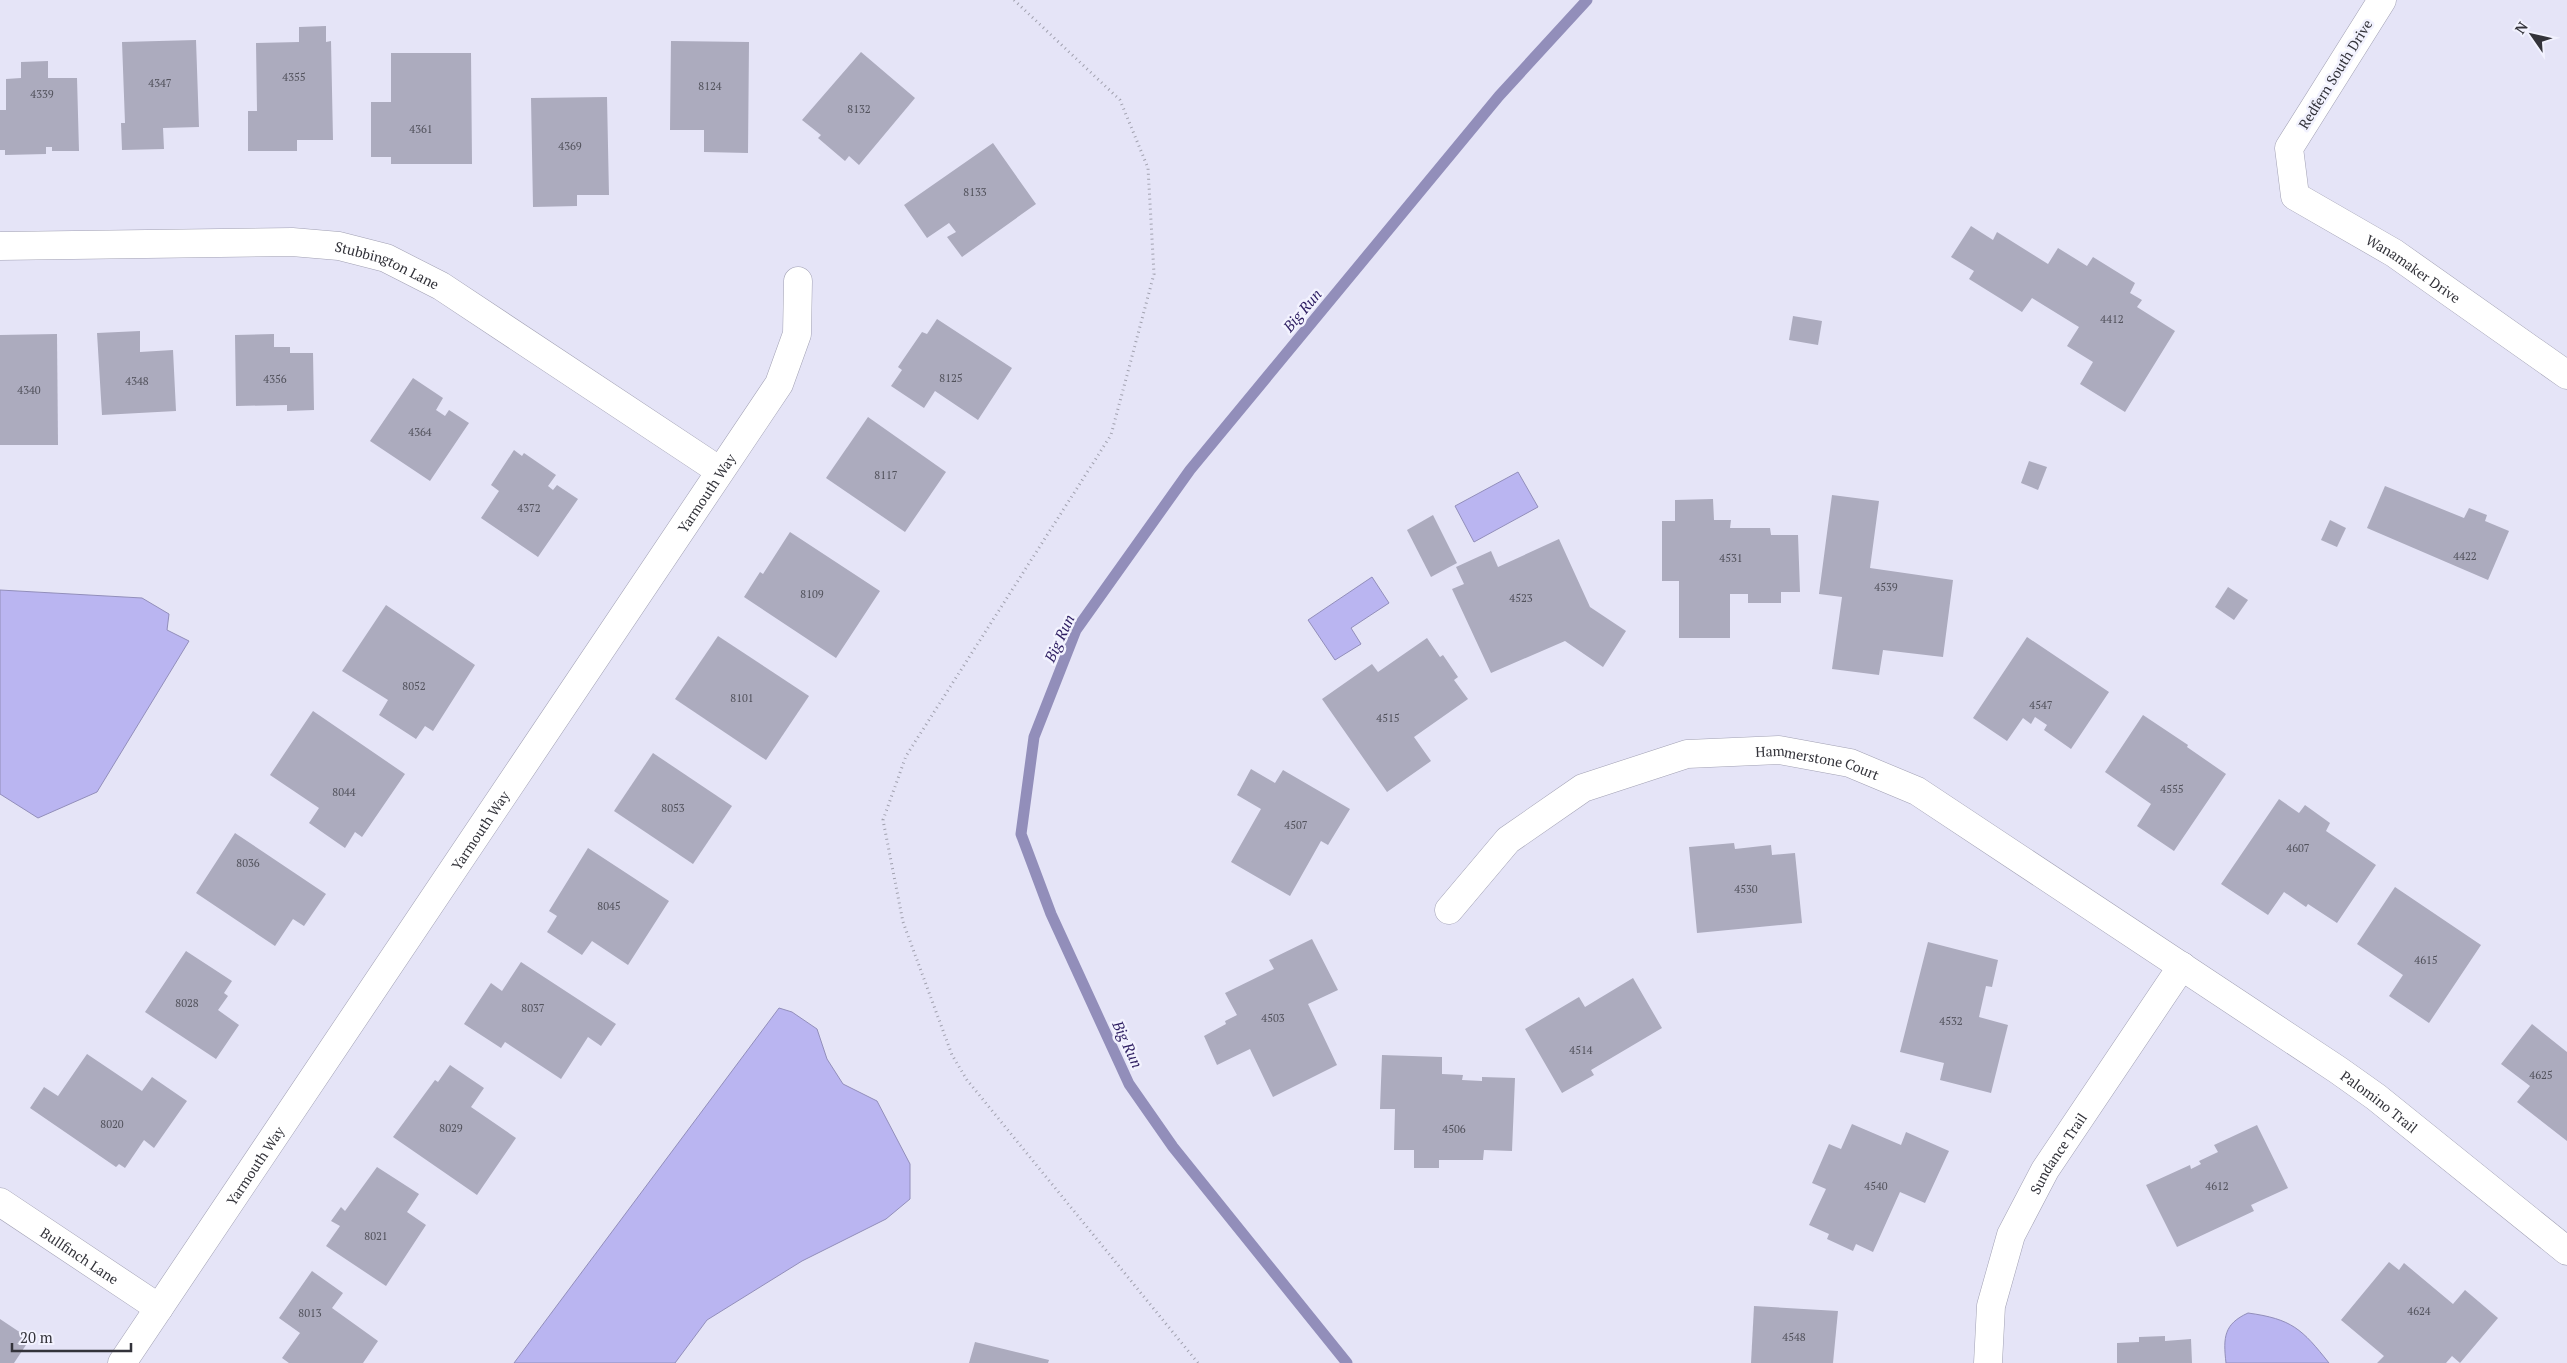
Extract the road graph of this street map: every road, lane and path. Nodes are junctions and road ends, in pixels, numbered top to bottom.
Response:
1 (1014, 0) edge
2 (2382, 0) edge
3 (2288, 148) joint
4 (0, 246) edge
5 (798, 281) dead end
6 (2567, 375) edge
7 (720, 470) junction
8 (1449, 910) dead end
9 (2182, 966) junction
10 (0, 1202) edge
11 (2567, 1251) edge
12 (159, 1308) junction
13 (122, 1363) edge
14 (1198, 1363) edge
15 (1988, 1363) edge

1 - 14 path
2 - 3 street, Redfern South Drive
3 - 6 street, Wanamaker Drive
4 - 7 street, Stubbington Lane
5 - 7 street, Yarmouth Way
7 - 12 street, Yarmouth Way
8 - 9 street, Hammerstone Court
9 - 11 street, Palomino Trail
9 - 15 street, Sundance Trail
10 - 12 street, Bullfinch Lane
12 - 13 street, Yarmouth Way

